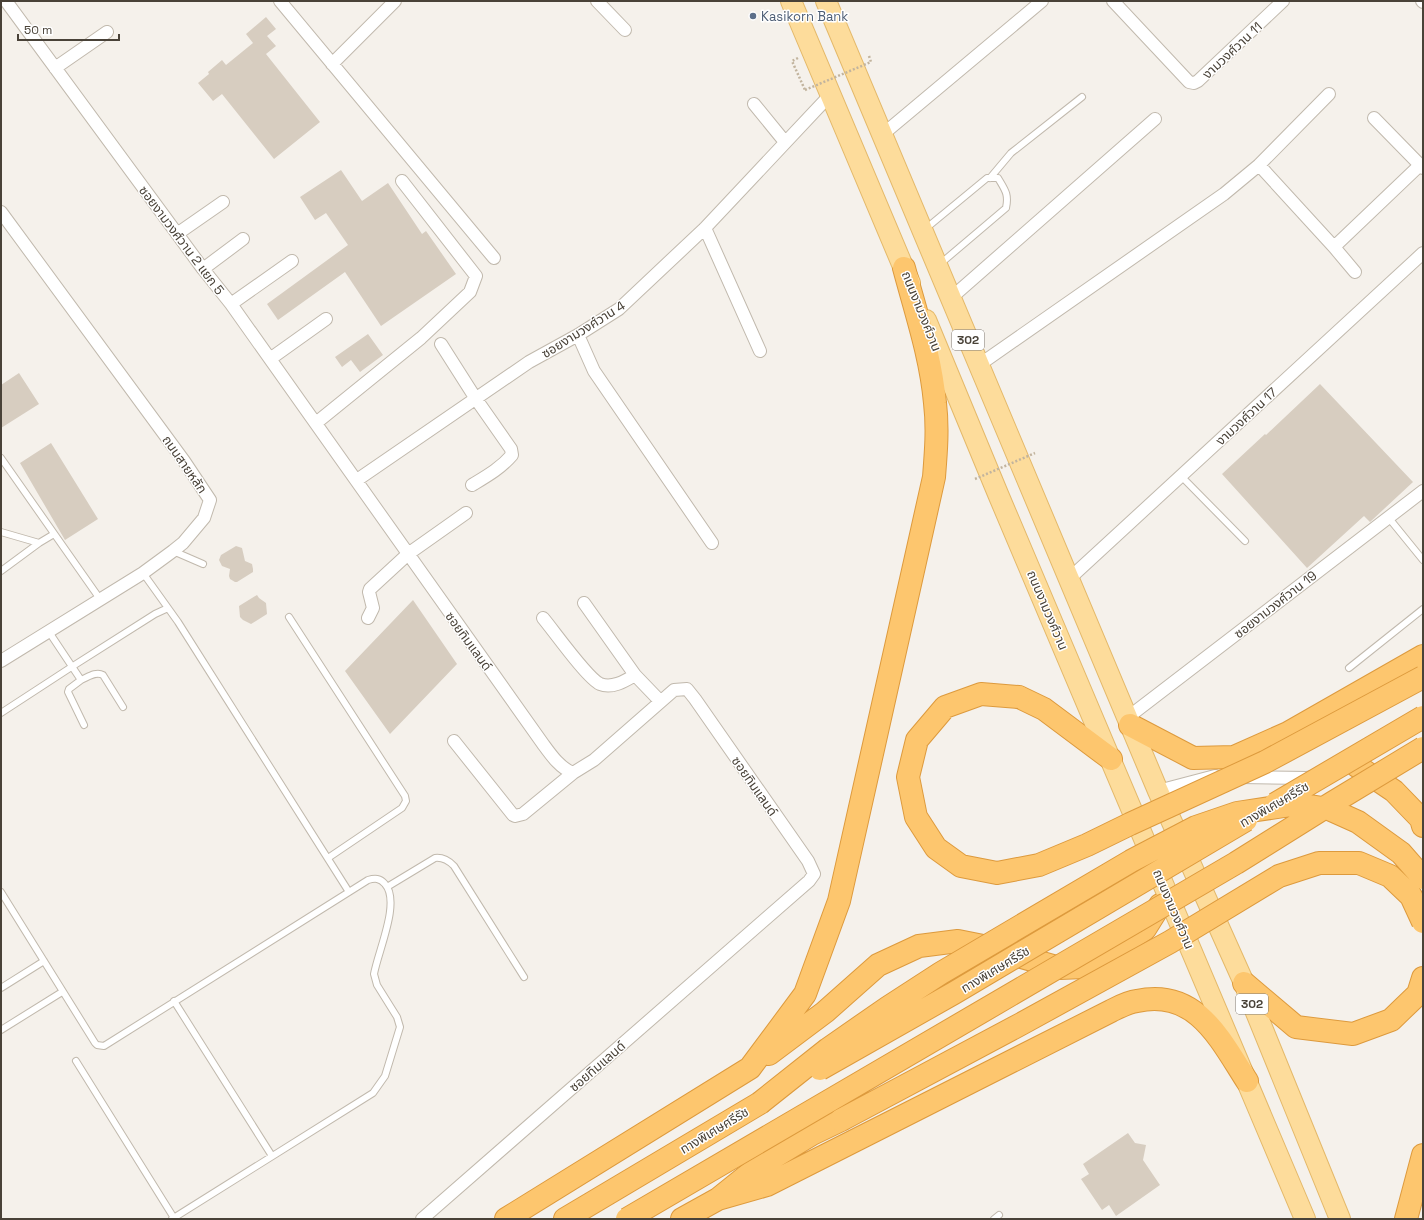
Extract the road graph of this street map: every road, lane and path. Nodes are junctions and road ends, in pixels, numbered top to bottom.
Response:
1 (6, 1) edge
2 (280, 1) edge
3 (395, 1) edge
4 (597, 1) edge
5 (791, 1) edge
6 (826, 1) edge
7 (1042, 1) edge
8 (1283, 1) edge
9 (1120, 3) edge
10 (625, 30) dead end
11 (106, 32) dead end
12 (792, 61) dead end
13 (872, 62) dead end
14 (332, 64) junction
15 (55, 68) junction
16 (831, 94) junction
17 (1329, 94) dead end
18 (1082, 97) dead end
19 (754, 104) dead end
20 (1374, 118) dead end
21 (1155, 119) dead end
22 (882, 135) junction
23 (785, 142) junction
24 (1259, 165) junction
25 (1421, 166) edge
26 (990, 178) junction
27 (402, 181) dead end
28 (223, 202) dead end
29 (1, 212) edge
30 (705, 228) junction
31 (923, 231) junction
32 (177, 234) junction
33 (243, 239) dead end
34 (1334, 247) junction
35 (1423, 253) edge
36 (494, 258) dead end
37 (292, 261) dead end
38 (938, 267) junction
39 (904, 268) junction
40 (203, 269) junction
41 (1355, 272) dead end
42 (951, 298) junction
43 (231, 304) junction
44 (326, 319) dead end
45 (578, 335) junction
46 (441, 344) dead end
47 (760, 351) dead end
48 (270, 359) junction
49 (979, 365) junction
50 (476, 399) junction
51 (316, 422) junction
52 (1035, 453) dead end
53 (1, 458) edge
54 (1181, 476) junction
55 (975, 479) dead end
56 (357, 480) junction
57 (472, 485) dead end
58 (1423, 491) edge
59 (466, 513) dead end
60 (1388, 517) junction
61 (1, 532) edge
62 (54, 534) junction
63 (1245, 541) dead end
64 (40, 542) junction
65 (712, 542) dead end
66 (173, 551) junction
67 (408, 554) junction
68 (1423, 560) edge
69 (203, 564) dead end
70 (1, 571) edge
71 (143, 573) junction
72 (1069, 579) junction
73 (100, 599) junction
74 (584, 603) dead end
75 (168, 608) junction
76 (1423, 609) edge
77 (289, 617) dead end
78 (368, 618) dead end
79 (543, 618) dead end
80 (50, 632) junction
81 (1423, 656) edge
82 (1, 661) edge
83 (72, 666) junction
84 (1349, 668) dead end
85 (635, 675) junction
86 (1423, 677) edge
87 (81, 680) junction
88 (660, 701) junction
89 (123, 707) dead end
90 (1, 713) edge
91 (1423, 717) edge
92 (1129, 721) junction
93 (84, 725) dead end
94 (1423, 728) edge
95 (454, 741) dead end
96 (1423, 748) edge
97 (1111, 759) junction
98 (1357, 766) junction
99 (573, 773) junction
100 (1158, 791) junction
101 (1422, 820) edge
102 (328, 858) junction
103 (1423, 878) edge
104 (387, 887) junction
105 (1, 892) edge
106 (349, 892) junction
107 (1167, 892) junction
108 (1423, 922) edge
109 (44, 961) junction
110 (524, 977) dead end
111 (1423, 978) edge
112 (1244, 983) junction
113 (1, 988) edge
114 (62, 992) junction
115 (174, 1001) junction
116 (1, 1030) edge
117 (76, 1061) dead end
118 (750, 1068) junction
119 (1247, 1081) junction
120 (760, 1103) junction
121 (1423, 1155) edge
122 (272, 1156) junction
123 (1423, 1170) edge
124 (718, 1199) junction
125 (1407, 1214) edge
126 (173, 1218) edge
127 (422, 1219) edge
128 (506, 1219) edge
129 (566, 1219) edge
130 (627, 1219) edge
131 (682, 1219) edge
132 (1305, 1219) edge
133 (1340, 1219) edge

1 - 15 street, ซอยงามวงศ์วาน 2 แยก 5
2 - 14 street
3 - 14 street
4 - 10 street
5 - 16 main road, ถนนงามวงศ์วาน / 302
6 - 22 main road, 302
7 - 22 street
8 - 9 street, งามวงศ์วาน 11
11 - 15 street
12 - 13 path, bridge
14 - 36 street
15 - 32 street, ซอยงามวงศ์วาน 2 แยก 5
16 - 23 street, ซอยงามวงศ์วาน 4
16 - 39 main road, ถนนงามวงศ์วาน / 302
17 - 24 street
18 - 26 lane
19 - 23 street
20 - 25 street
21 - 42 street
22 - 31 main road, 302
23 - 30 street, ซอยงามวงศ์วาน 4
24 - 34 street
24 - 49 street
25 - 34 street
26 - 31 lane
26 - 38 lane
27 - 51 street
28 - 32 street
29 - 66 street, ถนนสายหลัก
30 - 45 street, ซอยงามวงศ์วาน 4
30 - 47 street
31 - 38 main road, 302
32 - 40 street, ซอยงามวงศ์วาน 2 แยก 5
33 - 40 street
34 - 41 street
35 - 54 street, งามวงศ์วาน 17
37 - 43 street
38 - 42 main road, 302
39 - 97 main road, ถนนงามวงศ์วาน / 302
39 - 118 highway
40 - 43 street, ซอยงามวงศ์วาน 2 แยก 5
42 - 49 main road, 302
43 - 48 street, ซอยงามวงศ์วาน 2 แยก 5
44 - 48 street
45 - 50 street, ซอยงามวงศ์วาน 4
45 - 65 street
46 - 50 street
48 - 51 street, ซอยงามวงศ์วาน 2 แยก 5
49 - 72 main road, 302
50 - 56 street, ซอยงามวงศ์วาน 4
50 - 57 street
51 - 56 street, ซอยงามวงศ์วาน 2 แยก 5
52 - 55 path, bridge
53 - 62 lane
54 - 63 lane
54 - 72 street, งามวงศ์วาน 17
56 - 67 street, ซอยทิมแลนด์
58 - 60 street, ซอยงามวงศ์วาน 19
59 - 67 street
60 - 68 lane
60 - 92 street, ซอยงามวงศ์วาน 19
61 - 64 lane
62 - 64 lane
62 - 73 lane
64 - 70 lane
66 - 69 lane
66 - 71 street, ถนนสายหลัก
67 - 78 street
67 - 99 street, ซอยทิมแลนด์
71 - 73 street, ถนนสายหลัก
71 - 75 lane
72 - 92 main road, 302
73 - 80 street, ถนนสายหลัก
74 - 85 street
75 - 83 lane
75 - 102 lane
76 - 84 lane
77 - 102 lane
79 - 85 street
80 - 82 street, ถนนสายหลัก
80 - 83 lane
81 - 92 highway
83 - 87 lane
83 - 90 lane
85 - 88 street
86 - 97 highway, bridge
87 - 89 lane
87 - 93 lane
88 - 99 street, ซอยทิมแลนด์
88 - 127 street, ซอยทิมแลนด์
91 - 120 highway, ทางพิเศษศรีรัช, bridge
92 - 100 main road, 302
94 - 98 street
95 - 99 street
96 - 130 highway, bridge
97 - 107 main road, ถนนงามวงศ์วาน / 302
98 - 100 street
98 - 101 highway
100 - 112 main road, 302
102 - 106 lane
103 - 120 highway, bridge
104 - 106 lane
104 - 110 lane
104 - 122 lane
105 - 109 lane
106 - 115 lane
107 - 118 highway
107 - 119 main road, ถนนงามวงศ์วาน / 302
108 - 124 highway, bridge
109 - 113 lane
109 - 114 lane
111 - 112 highway
112 - 133 main road, 302
114 - 115 lane
114 - 116 lane
115 - 122 lane
117 - 126 lane
118 - 128 highway
119 - 124 highway
119 - 132 main road, ถนนงามวงศ์วาน / 302
120 - 129 highway, ทางพิเศษศรีรัช
121 - 125 highway
122 - 126 lane
123 - 125 highway
124 - 131 highway

